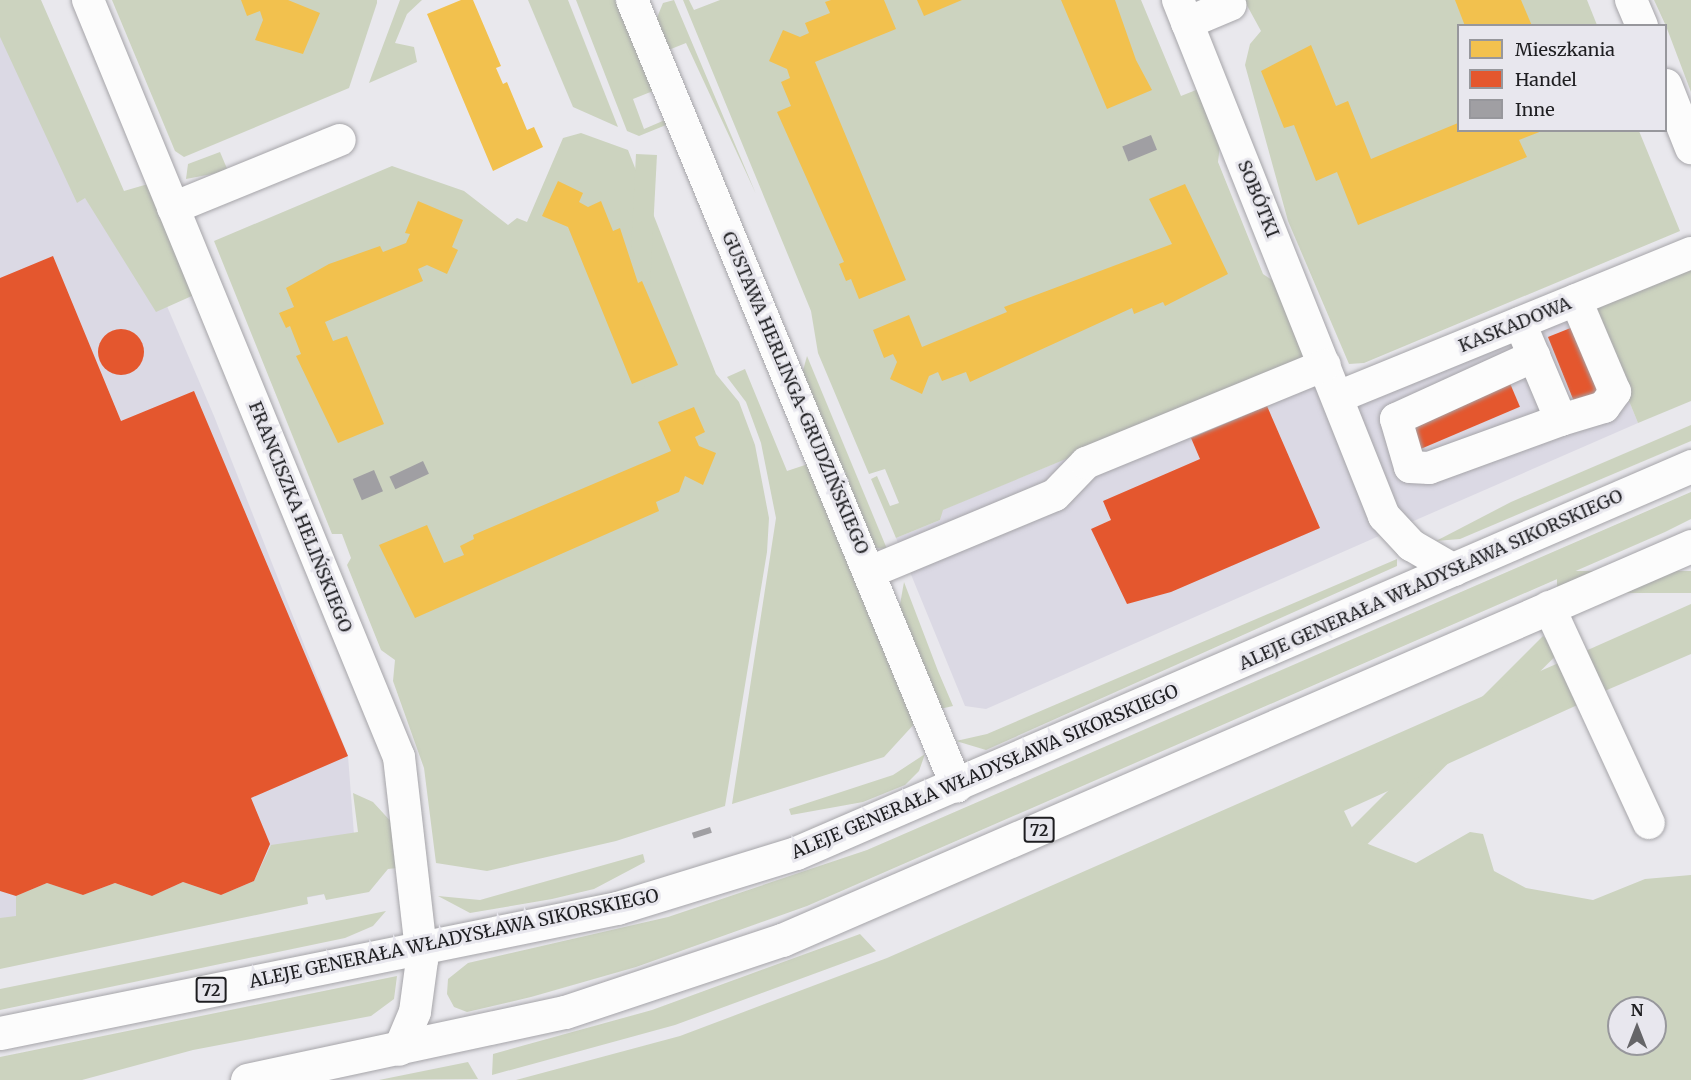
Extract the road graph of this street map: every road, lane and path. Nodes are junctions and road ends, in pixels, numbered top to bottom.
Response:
1 (87, 0) edge
2 (1631, 0) edge
3 (636, 1) edge
4 (1230, 5) dead end
5 (1183, 12) edge
6 (1641, 24) edge
7 (1667, 90) edge
8 (340, 140) dead end
9 (1691, 148) edge
10 (173, 208) junction
11 (1691, 253) edge
12 (1576, 300) junction
13 (1520, 323) junction
14 (1534, 356) junction
15 (1325, 365) junction
16 (1338, 397) junction
17 (1561, 420) junction
18 (1691, 466) edge
19 (1691, 546) edge
20 (1454, 570) junction
21 (870, 572) junction
22 (1549, 607) junction
23 (957, 787) junction
24 (1649, 824) dead end
25 (421, 948) junction
26 (0, 1033) edge
27 (399, 1050) junction
28 (247, 1080) edge

1 - 10 street, FRANCISZKA HELIŃSKIEGO
2 - 6 street
3 - 21 street, GUSTAWA HERLINGA-GRUDZIŃSKIEGO
4 - 5 street
5 - 15 street, SOBÓTKI
7 - 9 street
8 - 10 street
10 - 25 street, FRANCISZKA HELIŃSKIEGO
11 - 12 street, KASKADOWA
12 - 13 street, KASKADOWA
12 - 17 street
13 - 14 street
13 - 16 street, KASKADOWA
14 - 17 street
14 - 17 street
15 - 16 street, SOBÓTKI
15 - 21 street
16 - 20 street, SOBÓTKI
18 - 20 main road, ALEJE GENERAŁA WŁADYSŁAWA SIKORSKIEGO / 72
19 - 22 main road, 72
20 - 23 main road, ALEJE GENERAŁA WŁADYSŁAWA SIKORSKIEGO / 72
21 - 23 street, GUSTAWA HERLINGA-GRUDZIŃSKIEGO
22 - 24 street
22 - 27 main road, 72
23 - 25 main road, ALEJE GENERAŁA WŁADYSŁAWA SIKORSKIEGO / 72
25 - 26 main road, ALEJE GENERAŁA WŁADYSŁAWA SIKORSKIEGO / 72
25 - 27 street, FRANCISZKA HELIŃSKIEGO
27 - 28 main road, 72

